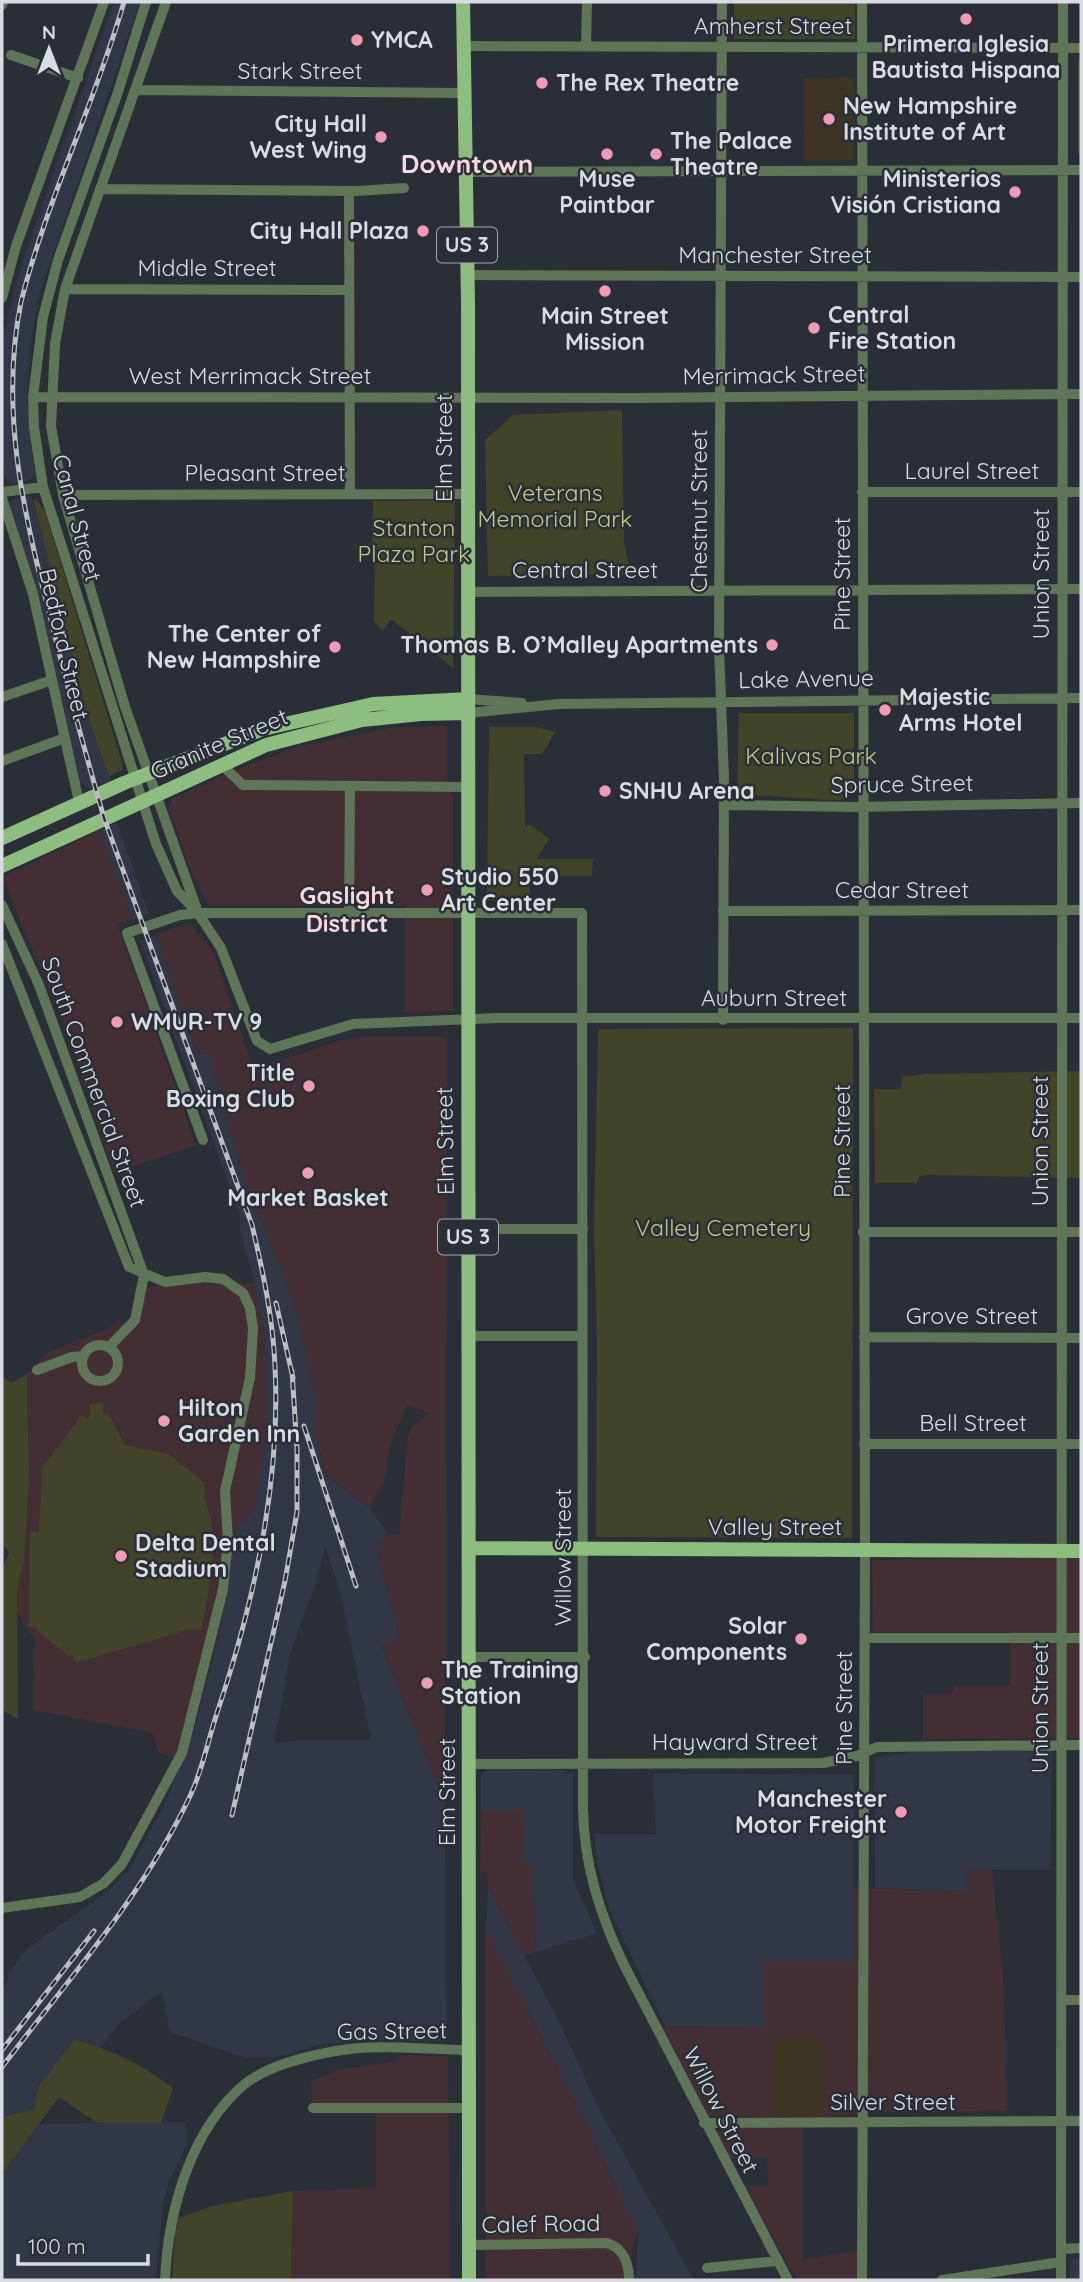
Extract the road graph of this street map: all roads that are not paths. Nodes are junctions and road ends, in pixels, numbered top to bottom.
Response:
1 (104, 2) edge
2 (146, 2) edge
3 (166, 2) edge
4 (463, 2) edge
5 (587, 2) edge
6 (722, 2) edge
7 (862, 2) edge
8 (1063, 2) edge
9 (464, 46) junction
10 (586, 46) junction
11 (722, 47) junction
12 (862, 47) junction
13 (1063, 48) junction
14 (1081, 48) edge
15 (11, 55) dead end
16 (78, 78) junction
17 (136, 90) junction
18 (464, 93) junction
19 (722, 170) junction
20 (863, 170) junction
21 (1081, 170) edge
22 (1062, 171) junction
23 (464, 172) junction
24 (404, 188) dead end
25 (101, 189) junction
26 (349, 191) junction
27 (5, 266) edge
28 (468, 275) junction
29 (864, 275) junction
30 (721, 276) junction
31 (1062, 277) junction
32 (1081, 277) edge
33 (65, 289) junction
34 (349, 290) junction
35 (2, 298) edge
36 (1062, 394) junction
37 (1081, 394) edge
38 (863, 395) junction
39 (721, 396) junction
40 (33, 397) junction
41 (51, 397) junction
42 (349, 397) junction
43 (467, 397) junction
44 (43, 487) junction
45 (2, 492) edge
46 (862, 492) junction
47 (1062, 492) junction
48 (1081, 492) edge
49 (350, 494) junction
50 (467, 494) junction
51 (63, 495) junction
52 (2, 498) edge
53 (1062, 589) junction
54 (1081, 589) edge
55 (720, 590) junction
56 (862, 591) junction
57 (467, 592) junction
58 (52, 680) junction
59 (2, 697) edge
60 (1062, 698) junction
61 (1081, 698) edge
62 (863, 699) junction
63 (722, 701) junction
64 (468, 706) junction
65 (65, 738) junction
66 (2, 761) edge
67 (223, 765) junction
68 (148, 774) junction
69 (133, 780) junction
70 (350, 787) junction
71 (468, 787) junction
72 (155, 795) junction
73 (141, 801) junction
74 (79, 802) junction
75 (1061, 803) junction
76 (1081, 803) edge
77 (724, 805) junction
78 (864, 806) junction
79 (2, 838) edge
80 (2, 866) edge
81 (2, 905) edge
82 (1061, 910) junction
83 (1081, 910) edge
84 (723, 911) junction
85 (864, 911) junction
86 (349, 912) junction
87 (467, 912) junction
88 (198, 913) junction
89 (2, 944) edge
90 (584, 1018) junction
91 (864, 1018) junction
92 (1060, 1018) junction
93 (1081, 1018) edge
94 (723, 1020) junction
95 (467, 1021) junction
96 (265, 1048) joint
97 (203, 1140) dead end
98 (468, 1229) junction
99 (583, 1229) junction
100 (863, 1232) junction
101 (1061, 1232) junction
102 (1081, 1232) edge
103 (144, 1275) junction
104 (469, 1336) junction
105 (582, 1336) junction
106 (864, 1337) junction
107 (1061, 1338) junction
108 (1081, 1338) edge
109 (109, 1347) junction
110 (84, 1356) junction
111 (37, 1370) dead end
112 (864, 1444) junction
113 (1061, 1444) junction
114 (1081, 1444) edge
115 (469, 1548) junction
116 (584, 1549) junction
117 (865, 1550) junction
118 (1081, 1550) edge
119 (1061, 1551) junction
120 (865, 1638) junction
121 (1061, 1639) junction
122 (1081, 1639) edge
123 (470, 1657) junction
124 (585, 1657) junction
125 (1061, 1745) junction
126 (1081, 1745) edge
127 (865, 1752) junction
128 (470, 1763) junction
129 (584, 1763) junction
130 (2, 1908) edge
131 (1061, 2000) junction
132 (1081, 2000) edge
133 (470, 2050) junction
134 (313, 2108) dead end
135 (470, 2108) junction
136 (1081, 2121) edge
137 (1061, 2122) junction
138 (704, 2123) junction
139 (863, 2123) junction
140 (469, 2245) junction
141 (1081, 2248) edge
142 (1061, 2249) junction
143 (777, 2261) junction
144 (1061, 2262) junction
145 (707, 2268) dead end
146 (165, 2280) edge
147 (469, 2280) edge
148 (629, 2280) edge
149 (788, 2280) edge
150 (862, 2280) edge
151 (942, 2280) edge
152 (1061, 2280) edge

1 - 16 street
2 - 40 street, Canal Street
3 - 17 street, Canal Street
4 - 9 main road, Elm Street / US 3
5 - 10 street
6 - 11 street, Chestnut Street
7 - 12 street, Pine Street
8 - 13 street, Union Street
9 - 10 street, Amherst Street
9 - 18 main road, Elm Street / US 3
10 - 11 street, Amherst Street
11 - 12 street, Amherst Street
11 - 19 street, Chestnut Street
12 - 13 street, Amherst Street
12 - 20 street, Pine Street
13 - 14 street, Amherst Street
13 - 22 street, Union Street
15 - 16 street
16 - 27 street
17 - 18 street, Stark Street
17 - 25 street, Canal Street
18 - 23 main road, Elm Street / US 3
19 - 20 street
19 - 23 street
19 - 30 street, Chestnut Street
20 - 22 street
20 - 29 street, Pine Street
21 - 22 street
22 - 31 street, Union Street
23 - 28 main road, Elm Street / US 3
24 - 26 street
25 - 26 street
25 - 33 street, Canal Street
26 - 34 street
27 - 35 street
28 - 30 street, Manchester Street
28 - 43 main road, Elm Street / US 3
29 - 30 street, Manchester Street
29 - 31 street, Manchester Street
29 - 38 street, Pine Street
30 - 39 street, Chestnut Street
31 - 32 street, Manchester Street
31 - 36 street, Union Street
33 - 34 street, Middle Street
33 - 41 street, Canal Street
34 - 42 street
36 - 37 street, Merrimack Street
36 - 38 street, Merrimack Street
36 - 47 street, Union Street
38 - 39 street, Merrimack Street
38 - 46 street, Pine Street
39 - 43 street, Merrimack Street
39 - 55 street, Chestnut Street
40 - 41 street, West Merrimack Street
40 - 44 street, Canal Street
41 - 42 street, West Merrimack Street
41 - 51 street, Canal Street
42 - 43 street, West Merrimack Street
42 - 49 street
43 - 50 main road, Elm Street / US 3
44 - 45 street
44 - 69 street, Canal Street
46 - 47 street, Laurel Street
46 - 56 street, Pine Street
47 - 48 street, Laurel Street
47 - 53 street, Union Street
49 - 50 street, Pleasant Street
49 - 51 street, Pleasant Street
50 - 57 main road, Elm Street / US 3
51 - 68 street, Canal Street
52 - 58 street, Bedford Street
53 - 54 street, Central Street
53 - 56 street, Central Street
53 - 60 street, Union Street
55 - 56 street, Central Street
55 - 57 street, Central Street
55 - 63 street, Chestnut Street
56 - 62 street, Pine Street
57 - 64 main road, Elm Street / US 3
58 - 59 street
58 - 65 street, Bedford Street
60 - 61 street, Lake Avenue
60 - 62 street, Lake Avenue
60 - 75 street, Union Street
62 - 63 street, Lake Avenue
62 - 78 street, Pine Street
63 - 64 street, Lake Avenue
63 - 77 street, Chestnut Street
64 - 67 main road, Granite Street
64 - 68 main road, Granite Street
64 - 71 main road, Elm Street / US 3
65 - 66 street
65 - 74 street, Bedford Street
67 - 70 street
67 - 72 main road, Granite Street
68 - 69 main road, Granite Street
68 - 72 street, Canal Street
69 - 73 street, Canal Street
69 - 74 main road, Granite Street
70 - 71 street
70 - 86 street
71 - 87 main road, Elm Street / US 3
72 - 73 main road, Granite Street
72 - 88 street, Canal Street
73 - 80 main road, Granite Street
73 - 88 street, Canal Street
74 - 79 main road, Granite Street
75 - 76 street, Spruce Street
75 - 78 street, Spruce Street
75 - 82 street, Union Street
77 - 78 street, Spruce Street
77 - 84 street, Chestnut Street
78 - 85 street, Pine Street
81 - 103 street, South Commercial Street
82 - 83 street, Cedar Street
82 - 85 street, Cedar Street
82 - 92 street, Union Street
84 - 85 street, Cedar Street
84 - 94 street, Chestnut Street
85 - 91 street, Pine Street
86 - 87 street
86 - 88 street
87 - 90 street, Willow Street
87 - 95 main road, Elm Street / US 3
88 - 96 street, Canal Street
88 - 97 street
89 - 103 street, South Commercial Street
90 - 94 street, Auburn Street
90 - 95 street, Auburn Street
90 - 99 street, Willow Street
91 - 92 street, Auburn Street
91 - 94 street, Auburn Street
91 - 100 street, Pine Street
92 - 93 street, Auburn Street
92 - 101 street, Union Street
95 - 96 street, Auburn Street
95 - 98 main road, Elm Street / US 3
98 - 99 street
98 - 104 main road, Elm Street / US 3
99 - 105 street, Willow Street
100 - 101 street
100 - 106 street, Pine Street
101 - 102 street
101 - 107 street, Union Street
103 - 109 street
103 - 130 street
104 - 105 street
104 - 115 main road, Elm Street / US 3
105 - 116 street, Willow Street
106 - 107 street, Grove Street
106 - 112 street, Pine Street
107 - 108 street, Grove Street
107 - 113 street, Union Street
109 - 110 street
109 - 110 street
110 - 111 street
112 - 113 street, Bell Street
112 - 117 street, Pine Street
113 - 114 street, Bell Street
113 - 119 street, Union Street
115 - 116 main road, Valley Street
115 - 123 main road, Elm Street / US 3
116 - 117 main road, Valley Street
116 - 124 street, Willow Street
117 - 119 main road, Valley Street
117 - 120 street, Pine Street
118 - 119 main road, Valley Street
119 - 121 street, Union Street
120 - 121 street
120 - 127 street, Pine Street
121 - 122 street
121 - 125 street, Union Street
123 - 124 street
123 - 128 main road, Elm Street / US 3
124 - 129 street, Willow Street
125 - 126 street, Hayward Street
125 - 127 street, Hayward Street
125 - 131 street, Union Street
127 - 129 street, Hayward Street
127 - 139 street, Pine Street
128 - 129 street, Hayward Street
128 - 133 main road, Elm Street / US 3
129 - 138 street, Willow Street
131 - 132 street
131 - 137 street, Union Street
133 - 135 main road, Elm Street / US 3
133 - 146 street, Gas Street
134 - 135 street
135 - 140 main road, Elm Street / US 3
136 - 137 street, Silver Street
137 - 139 street, Silver Street
137 - 142 street, Union Street
138 - 139 street, Silver Street
138 - 143 street, Willow Street
139 - 150 street, Pine Street
140 - 147 main road, Elm Street / US 3
140 - 148 street, Calef Road
141 - 142 street
142 - 144 street, Union Street
143 - 145 street
143 - 149 street, Willow Street
144 - 151 street
144 - 152 street, Union Street

